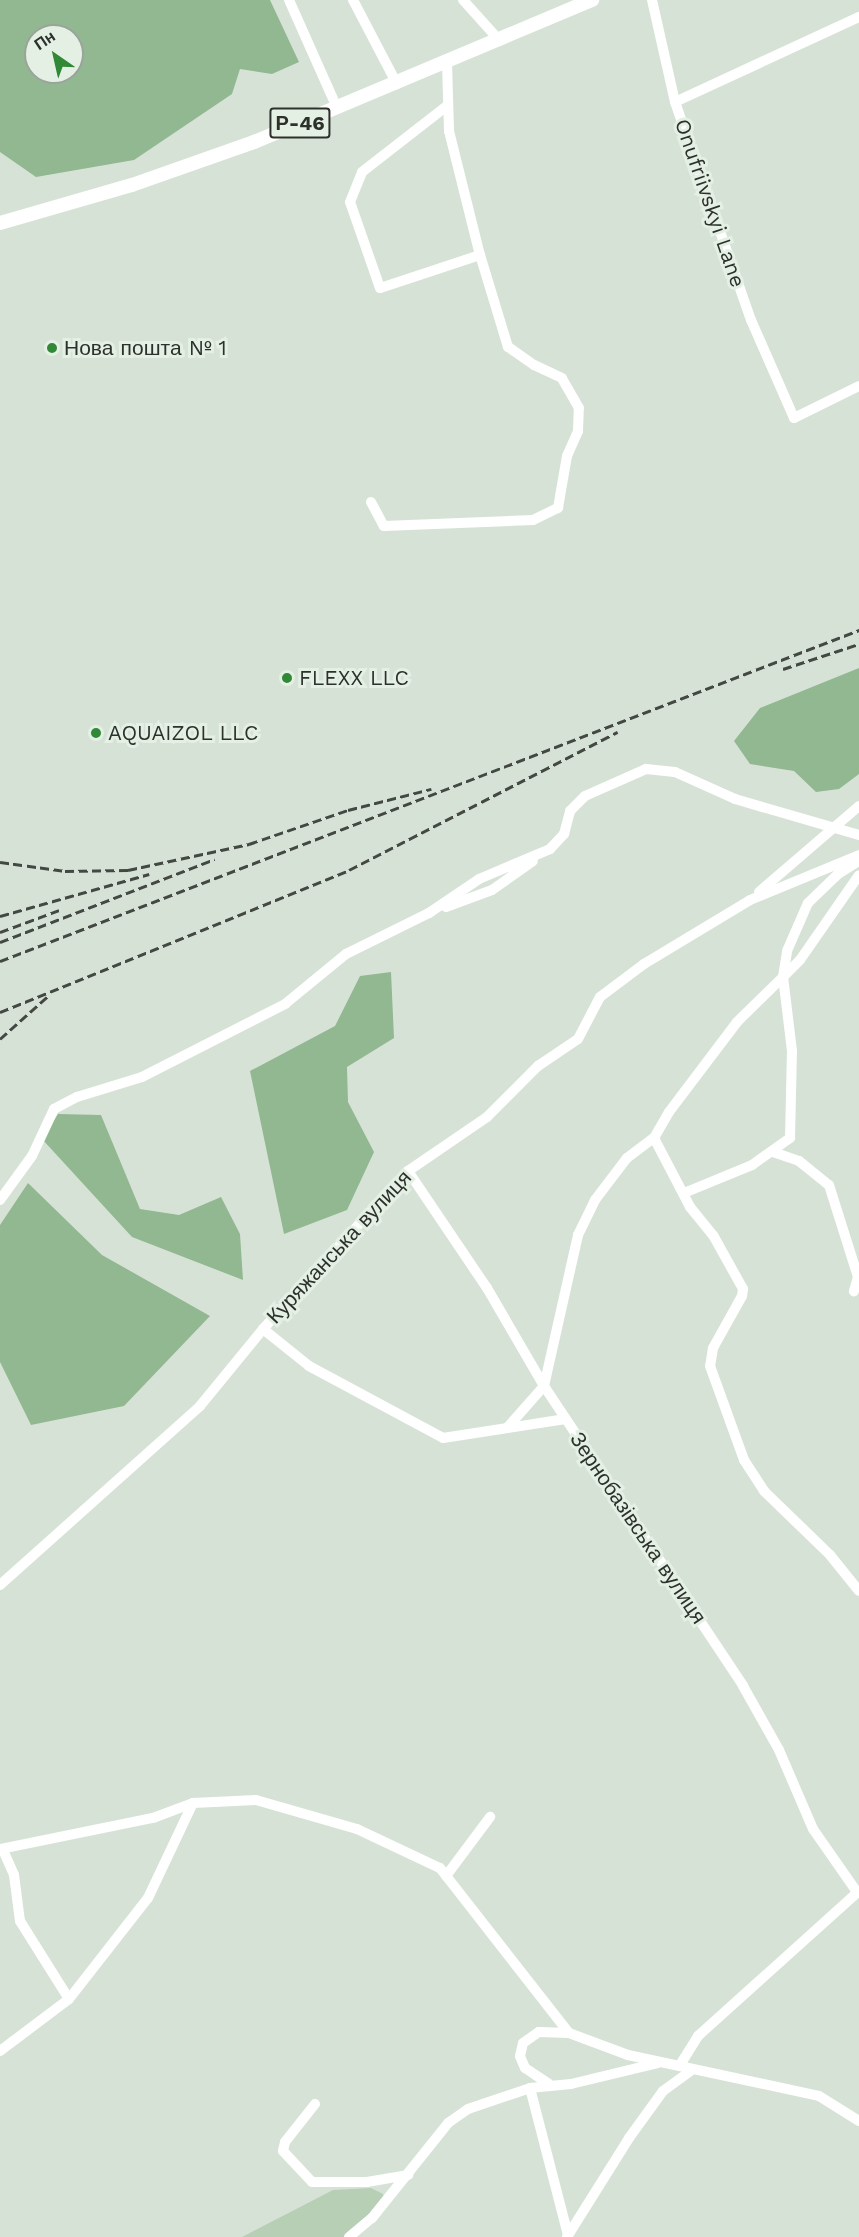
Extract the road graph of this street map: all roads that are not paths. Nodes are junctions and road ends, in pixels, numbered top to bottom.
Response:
1 (290, 0) edge
2 (352, 0) edge
3 (463, 0) edge
4 (592, 0) edge
5 (652, 0) edge
6 (859, 17) edge
7 (500, 41) junction
8 (447, 63) junction
9 (397, 84) junction
10 (675, 102) junction
11 (448, 105) junction
12 (337, 108) junction
13 (0, 223) edge
14 (480, 255) junction
15 (859, 386) edge
16 (371, 502) dead end
17 (859, 806) edge
18 (834, 827) junction
19 (859, 835) edge
20 (859, 855) edge
21 (859, 861) edge
22 (859, 875) edge
23 (750, 900) junction
24 (783, 977) junction
25 (654, 1138) junction
26 (773, 1152) junction
27 (408, 1171) junction
28 (684, 1193) junction
29 (0, 1200) edge
30 (854, 1291) dead end
31 (263, 1329) junction
32 (544, 1386) junction
33 (566, 1419) junction
34 (507, 1428) junction
35 (0, 1585) edge
36 (859, 1591) edge
37 (193, 1803) junction
38 (490, 1817) dead end
39 (2, 1850) edge
40 (446, 1876) junction
41 (858, 1891) edge
42 (69, 1999) junction
43 (568, 2033) junction
44 (0, 2051) edge
45 (659, 2063) junction
46 (680, 2065) junction
47 (693, 2069) junction
48 (549, 2084) junction
49 (530, 2088) junction
50 (315, 2104) dead end
51 (859, 2121) edge
52 (408, 2175) junction
53 (568, 2236) edge
54 (349, 2237) edge

1 - 12 street
2 - 9 street
3 - 7 street
4 - 7 main road, Р-46
5 - 10 street, Onufriivskyi Lane
6 - 10 street
7 - 8 main road, Р-46
8 - 9 main road, Р-46
8 - 11 street
9 - 12 main road, Р-46
10 - 15 street, Onufriivskyi Lane
11 - 14 street
11 - 14 street
12 - 13 main road, Р-46
14 - 16 street
17 - 18 street
18 - 19 street
18 - 23 street
18 - 29 street
20 - 23 street
21 - 24 street
22 - 24 street
23 - 27 street, Куряжанська вулиця
24 - 25 street
24 - 26 street
25 - 28 street
25 - 32 street
26 - 28 street
26 - 30 street
27 - 31 street, Куряжанська вулиця
27 - 32 street, Зернобазівська вулиця
28 - 36 street
31 - 34 street
31 - 35 street, Куряжанська вулиця
32 - 33 street, Зернобазівська вулиця
32 - 34 street
33 - 34 street
33 - 41 street, Зернобазівська вулиця
37 - 39 street
37 - 40 street
37 - 42 street
38 - 40 street
39 - 42 street
40 - 43 street
41 - 46 street
42 - 44 street
43 - 45 street
43 - 48 street
45 - 46 street
45 - 48 street
46 - 47 street
47 - 51 street
47 - 53 street
48 - 49 street
49 - 52 street
49 - 53 street
50 - 52 street
52 - 54 street

